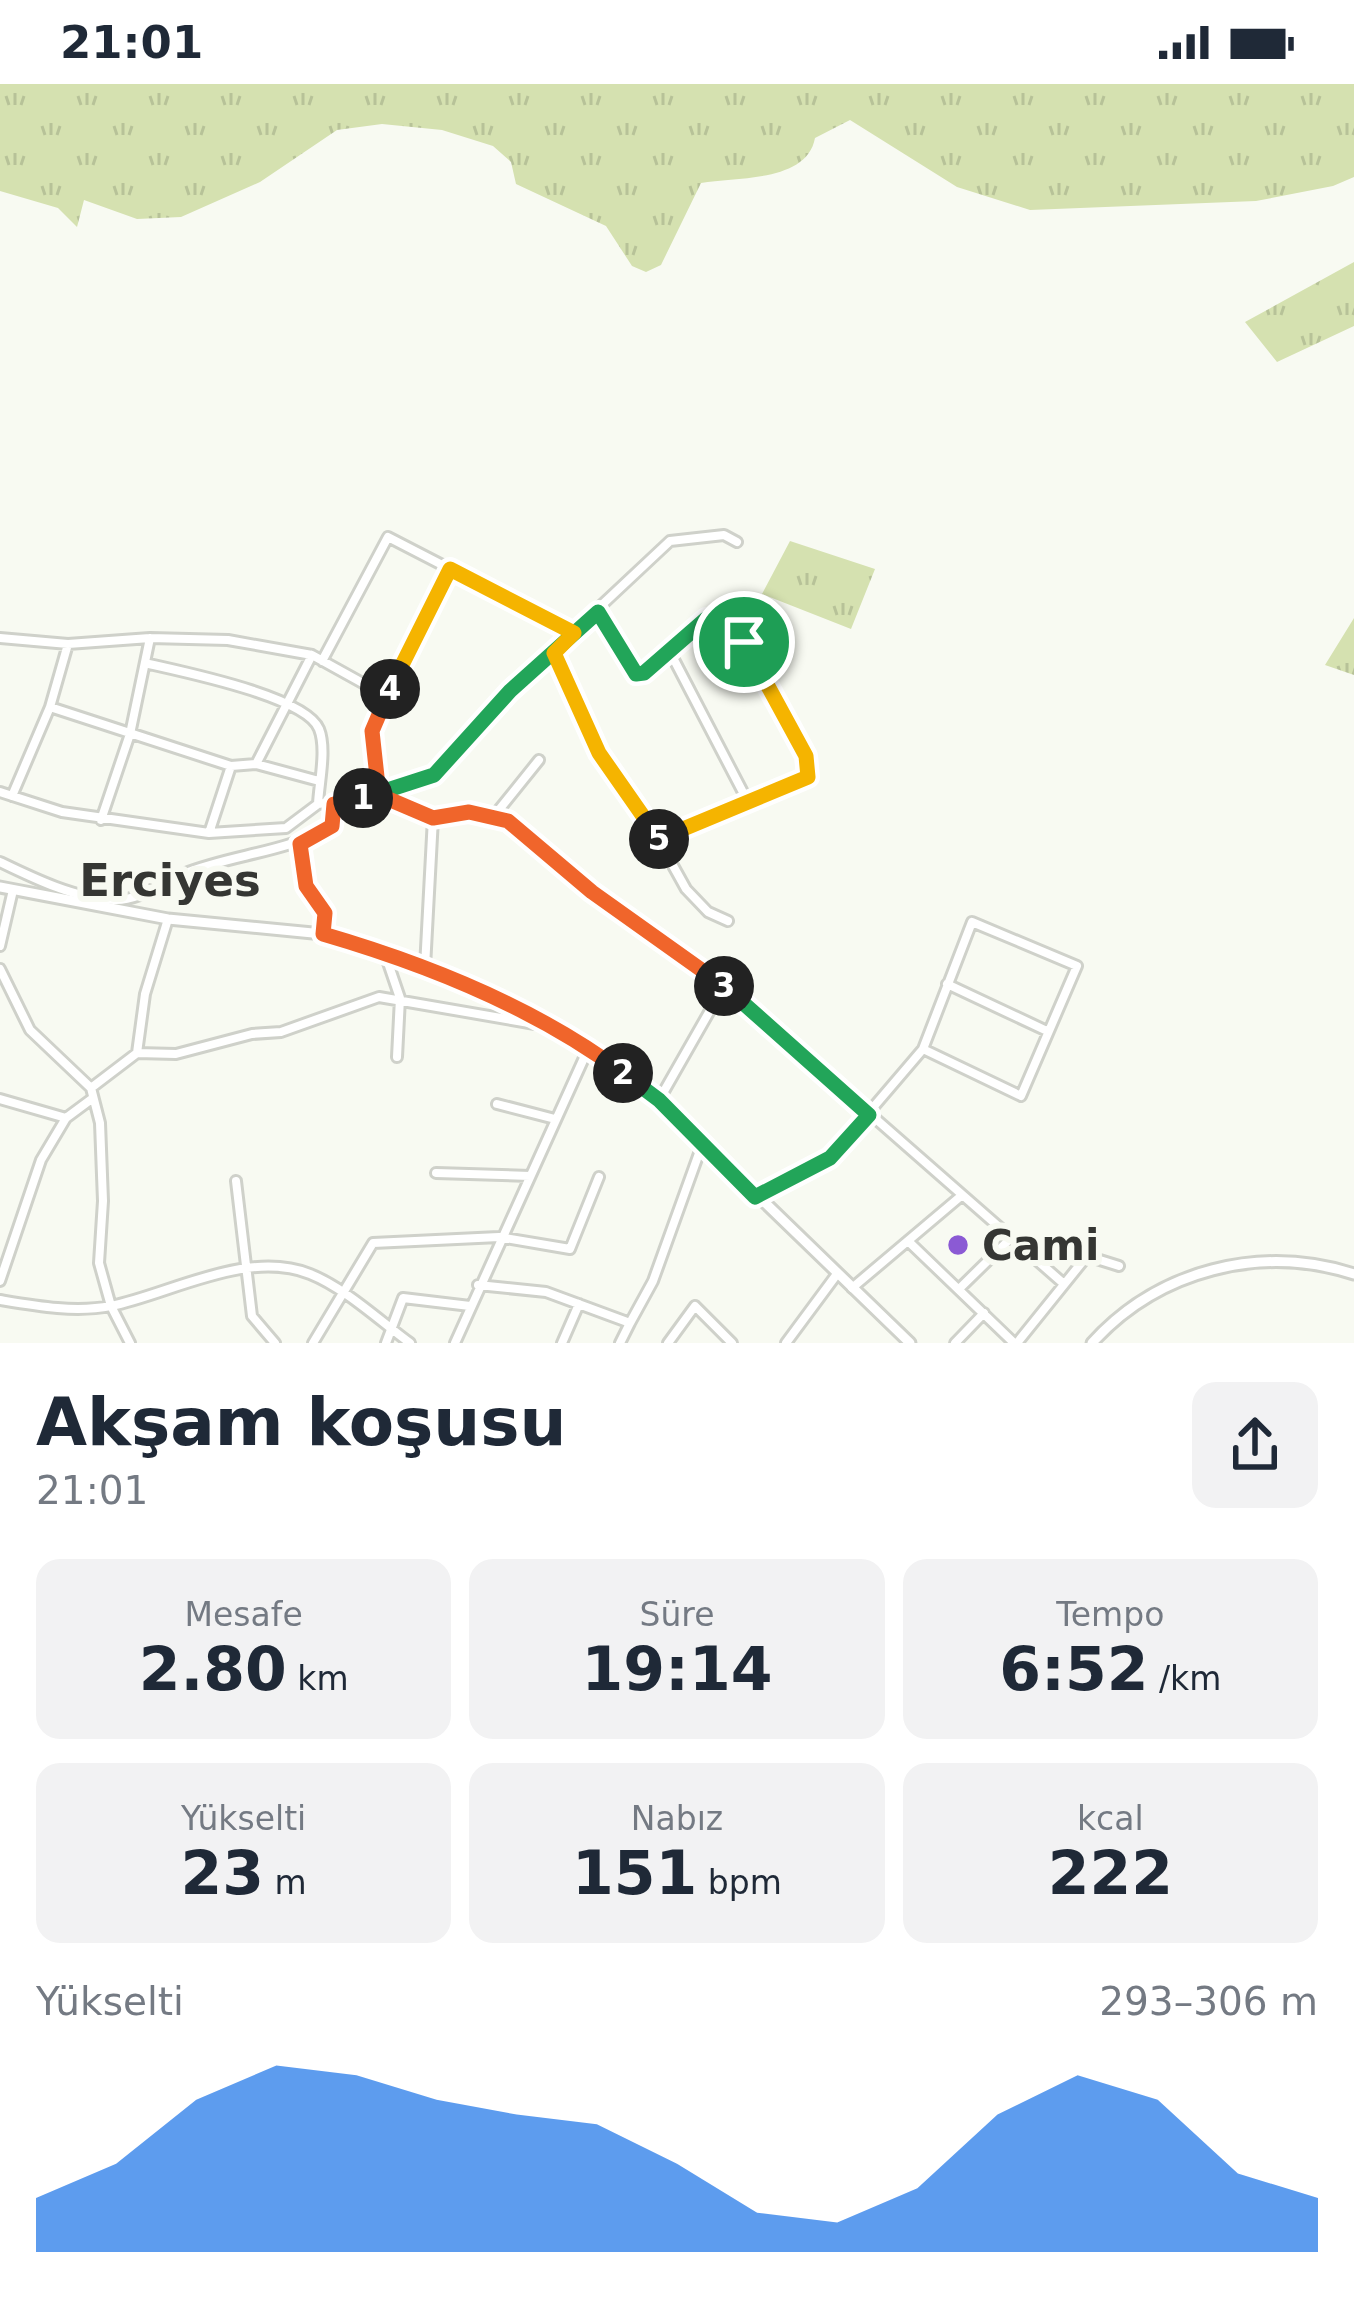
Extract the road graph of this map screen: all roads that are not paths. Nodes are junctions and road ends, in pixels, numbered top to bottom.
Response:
1 (736, 542) dead end
2 (450, 569) junction
3 (598, 612) junction
4 (574, 633) junction
5 (0, 638) edge
6 (150, 638) junction
7 (68, 644) junction
8 (670, 652) junction
9 (554, 653) junction
10 (311, 655) junction
11 (322, 661) junction
12 (145, 663) junction
13 (386, 696) junction
14 (286, 704) junction
15 (50, 706) junction
16 (130, 734) junction
17 (539, 760) dead end
18 (256, 764) junction
19 (231, 766) junction
20 (319, 781) junction
21 (0, 792) edge
22 (379, 795) junction
23 (13, 796) junction
24 (747, 800) junction
25 (318, 804) junction
26 (334, 804) junction
27 (494, 816) junction
28 (433, 818) junction
29 (101, 820) junction
30 (209, 833) junction
31 (657, 839) junction
32 (300, 844) junction
33 (0, 862) edge
34 (0, 887) edge
35 (13, 890) junction
36 (112, 904) junction
37 (168, 920) junction
38 (728, 921) dead end
39 (323, 934) junction
40 (0, 946) edge
41 (384, 952) junction
42 (425, 968) junction
43 (0, 969) edge
44 (947, 984) junction
45 (724, 986) junction
46 (400, 998) junction
47 (542, 1025) junction
48 (1047, 1031) junction
49 (589, 1048) junction
50 (923, 1048) junction
51 (137, 1053) junction
52 (397, 1057) dead end
53 (92, 1093) junction
54 (0, 1100) edge
55 (659, 1100) junction
56 (497, 1104) dead end
57 (869, 1115) junction
58 (66, 1118) junction
59 (555, 1119) junction
60 (702, 1144) junction
61 (436, 1173) dead end
62 (531, 1176) junction
63 (599, 1177) dead end
64 (236, 1181) dead end
65 (961, 1196) junction
66 (755, 1197) junction
67 (500, 1237) junction
68 (1011, 1238) junction
69 (908, 1241) junction
70 (1120, 1266) dead end
71 (244, 1269) junction
72 (837, 1274) junction
73 (1354, 1274) edge
74 (0, 1281) edge
75 (1064, 1284) junction
76 (478, 1285) junction
77 (852, 1288) junction
78 (960, 1288) junction
79 (343, 1295) junction
80 (0, 1300) edge
81 (579, 1304) junction
82 (111, 1306) junction
83 (470, 1306) junction
84 (984, 1312) junction
85 (630, 1323) junction
86 (393, 1331) junction
87 (1094, 1341) edge
88 (130, 1343) edge
89 (275, 1343) edge
90 (313, 1343) edge
91 (386, 1343) edge
92 (410, 1343) edge
93 (455, 1343) edge
94 (562, 1343) edge
95 (620, 1343) edge
96 (668, 1343) edge
97 (732, 1343) edge
98 (787, 1343) edge
99 (910, 1343) edge
100 (956, 1343) edge
101 (1016, 1343) edge

1 - 3 street
2 - 4 street
2 - 11 street
2 - 13 street
3 - 4 street
3 - 8 street
4 - 9 street
5 - 7 street
6 - 7 street
6 - 10 street
6 - 12 street
7 - 15 street
8 - 24 street
8 - 24 street
9 - 22 street
9 - 31 street
10 - 11 street
10 - 14 street
11 - 13 street
12 - 14 street
12 - 16 street
13 - 22 street
14 - 18 street
14 - 20 street
15 - 16 street
15 - 23 street
16 - 19 street
16 - 29 street
17 - 27 street
18 - 19 street
18 - 20 street
19 - 30 street
20 - 25 street
21 - 23 street
22 - 26 street
22 - 28 street
23 - 29 street
24 - 31 street
25 - 26 street
25 - 30 street
26 - 32 street
27 - 28 street
27 - 45 street
28 - 42 street
29 - 30 street
31 - 38 street
32 - 36 street
32 - 39 street
33 - 36 street
34 - 35 street
35 - 36 street
35 - 40 street
36 - 37 street
37 - 39 street
37 - 51 street
39 - 41 street
41 - 42 street
41 - 46 street
42 - 47 street
43 - 53 street
44 - 48 street
44 - 48 street
44 - 50 street
45 - 55 street
45 - 57 street
46 - 47 street
46 - 51 street
46 - 52 street
47 - 49 street
48 - 50 street
49 - 55 street
49 - 59 street
50 - 57 street
51 - 53 street
53 - 58 street
53 - 82 street
54 - 58 street
55 - 60 street
56 - 59 street
57 - 65 street
57 - 66 street
58 - 74 street
59 - 62 street
60 - 66 street
60 - 85 street
61 - 62 street
62 - 67 street
63 - 67 street
64 - 71 street
65 - 68 street
65 - 69 street
66 - 72 street
67 - 76 street
67 - 79 street
68 - 75 street
68 - 78 street
69 - 77 street
69 - 78 street
70 - 75 street
71 - 79 street
71 - 82 street
71 - 89 street
72 - 77 street
72 - 98 street
73 - 87 street
75 - 101 street
76 - 81 street
76 - 83 street
77 - 99 street
78 - 84 street
79 - 86 street
79 - 90 street
80 - 82 street
81 - 85 street
81 - 94 street
82 - 88 street
83 - 86 street
83 - 93 street
84 - 100 street
84 - 101 street
85 - 95 street
86 - 91 street
86 - 92 street
96 - 97 street

